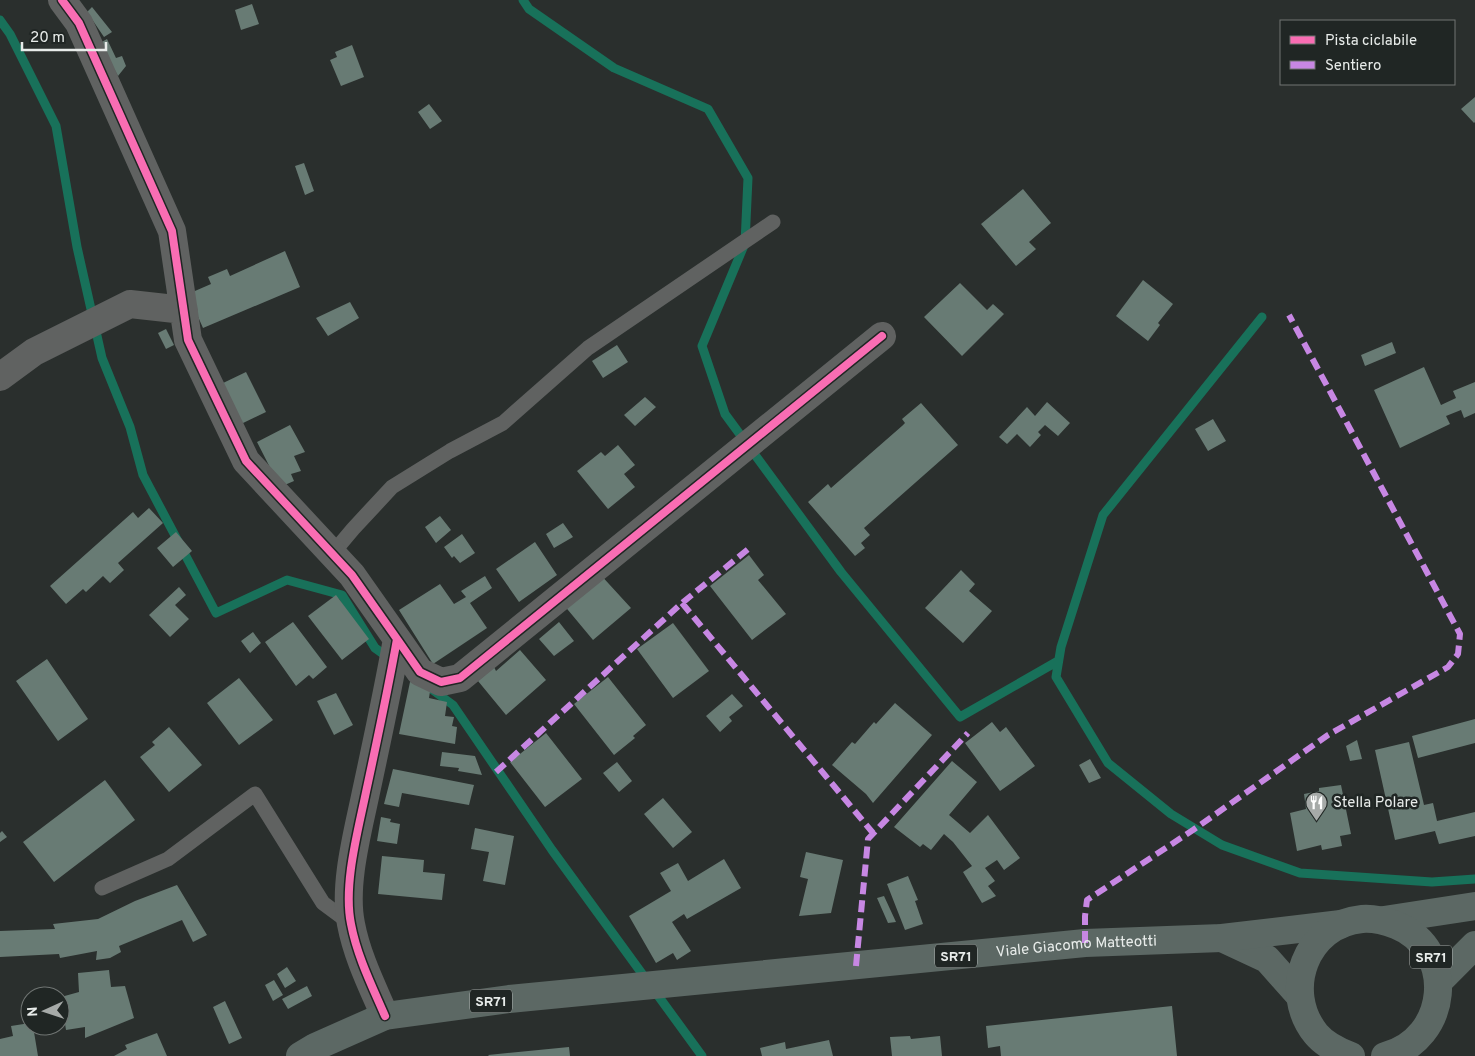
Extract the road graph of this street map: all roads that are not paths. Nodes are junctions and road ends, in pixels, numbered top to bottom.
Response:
1 (62, 0) edge
2 (773, 222) dead end
3 (184, 310) junction
4 (882, 336) dead end
5 (0, 377) edge
6 (332, 554) junction
7 (397, 639) junction
8 (102, 888) dead end
9 (1475, 906) edge
10 (1384, 920) junction
11 (350, 923) junction
12 (1341, 924) junction
13 (1222, 938) junction
14 (1475, 945) edge
15 (1438, 982) junction
16 (1299, 995) junction
17 (385, 1016) junction
18 (312, 1053) edge
19 (1351, 1056) edge
20 (1385, 1056) edge

1 - 3 street
2 - 6 lane
3 - 5 street
3 - 6 street
4 - 7 street
6 - 7 street
7 - 11 street
8 - 11 lane
9 - 10 main road, Viale Giacomo Matteotti / SR71
10 - 12 main road, Viale Giacomo Matteotti / SR71
10 - 15 main road, Viale Giacomo Matteotti / SR71
11 - 17 street
12 - 13 main road, Viale Giacomo Matteotti / SR71
12 - 16 main road, Viale Giacomo Matteotti / SR71
13 - 16 main road, Viale Giacomo Matteotti / SR71
13 - 17 main road, Viale Giacomo Matteotti / SR71
14 - 15 main road, SR71
15 - 20 main road, Viale Giacomo Matteotti / SR71
16 - 19 main road, Viale Giacomo Matteotti / SR71
17 - 18 main road, SR71

